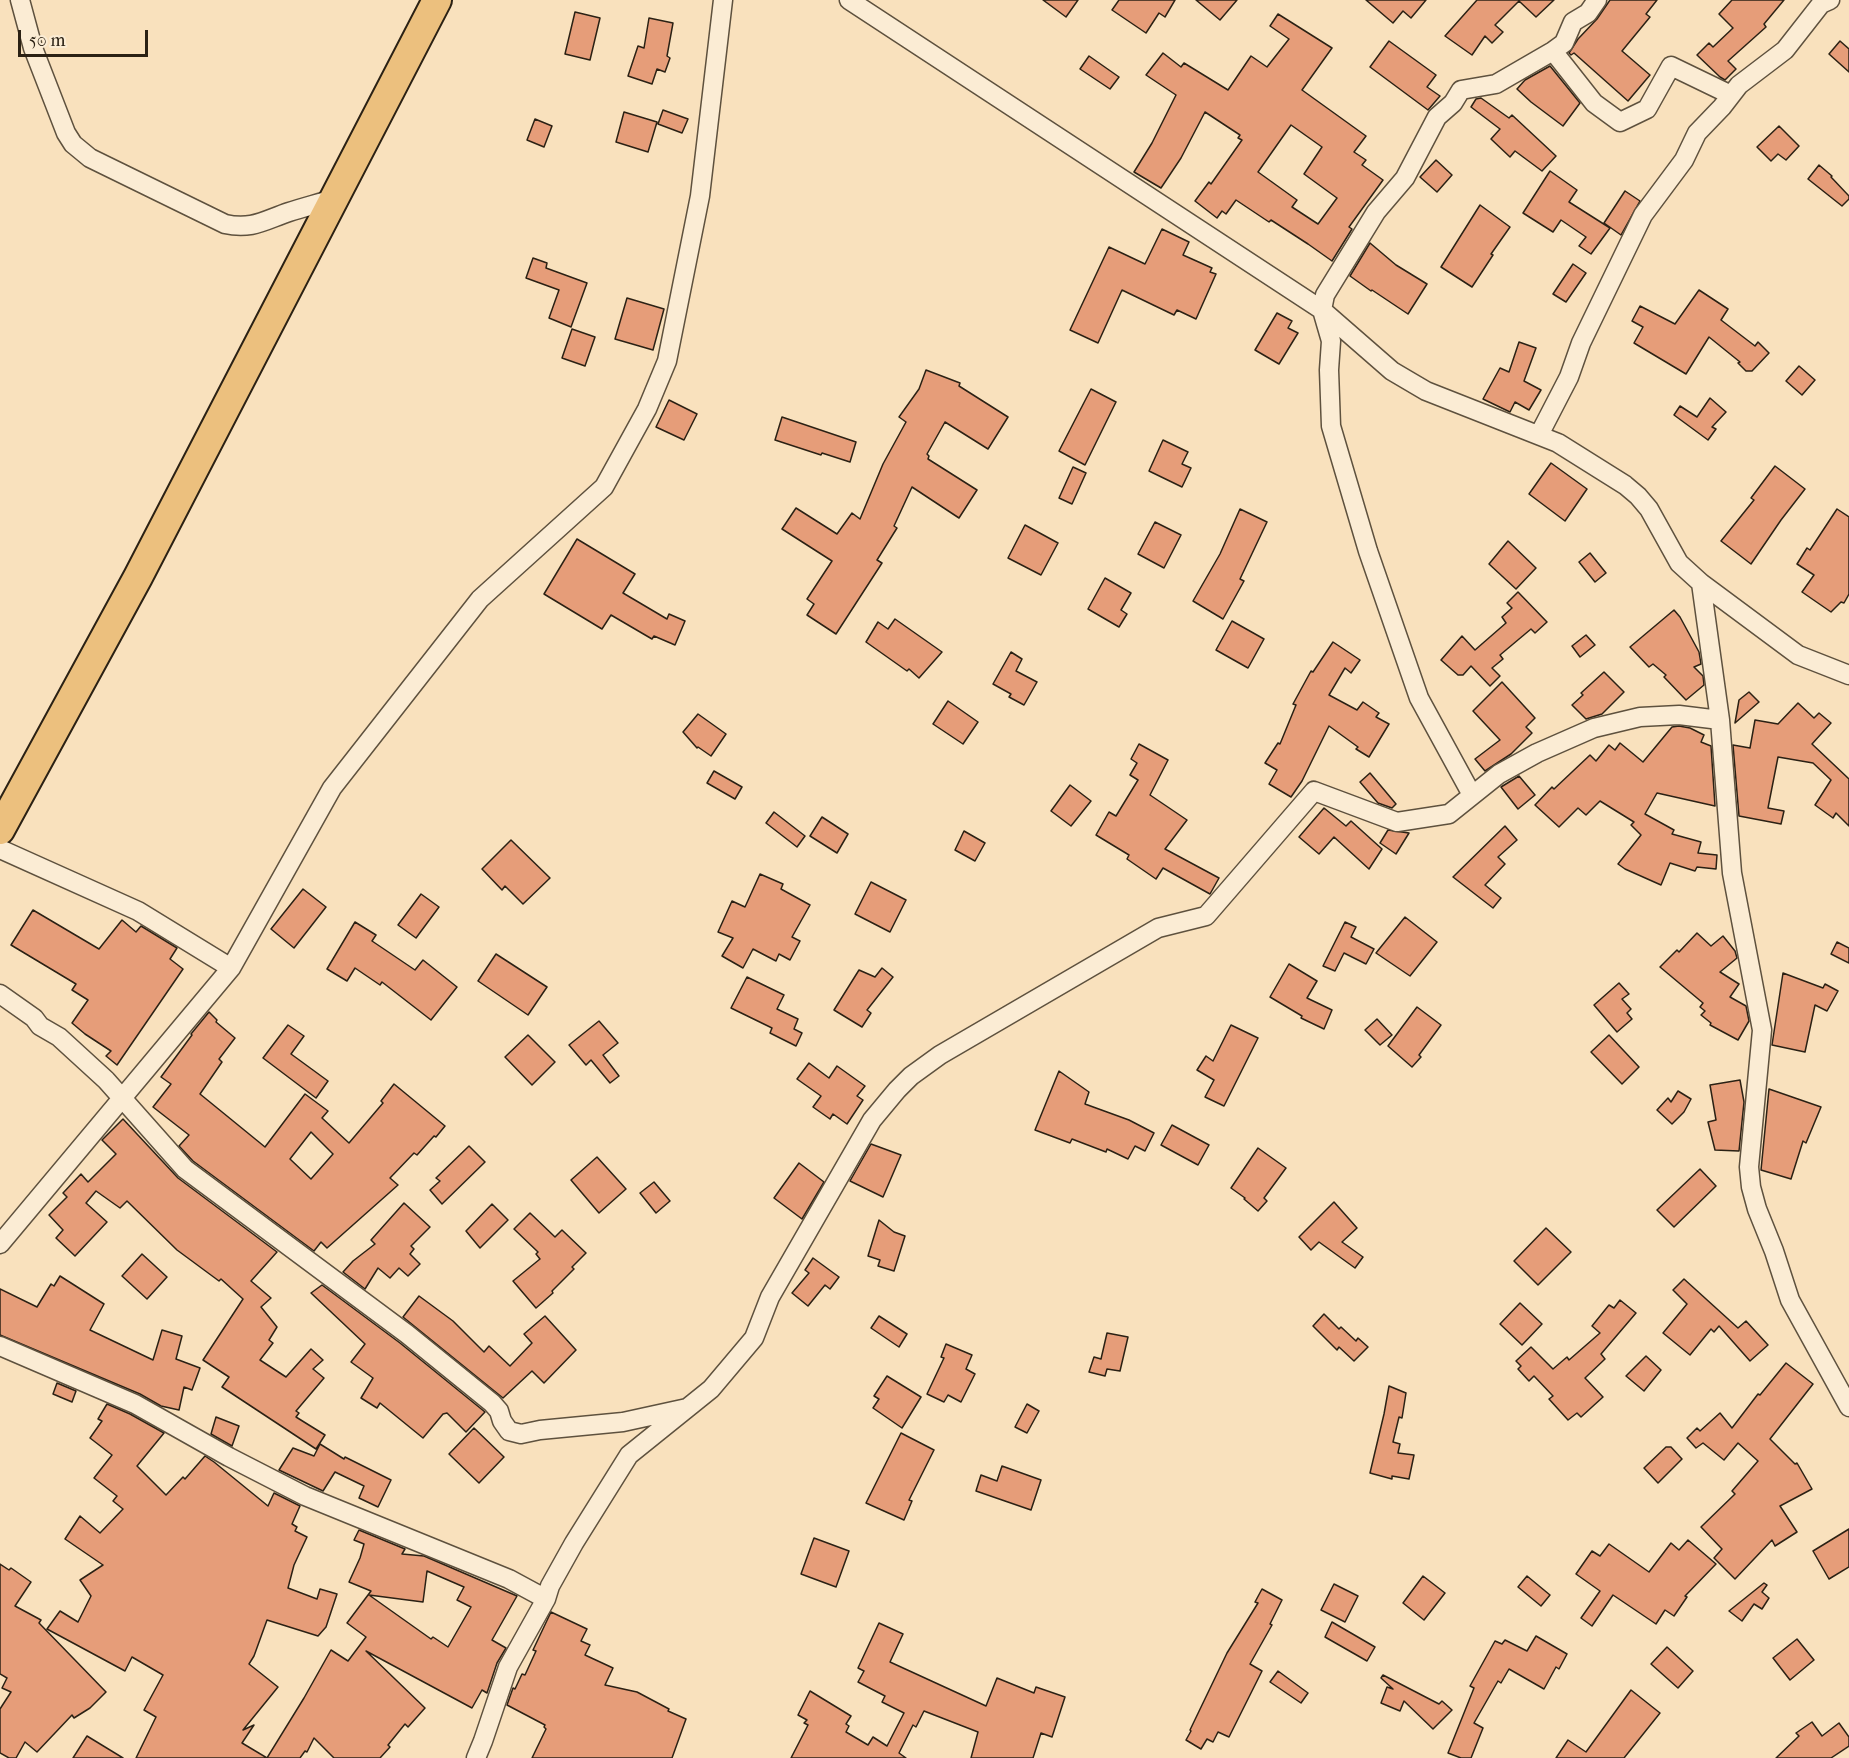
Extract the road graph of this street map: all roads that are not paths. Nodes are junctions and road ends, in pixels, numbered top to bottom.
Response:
1 (20, 0) edge
2 (437, 0) edge
3 (723, 0) edge
4 (849, 0) edge
5 (1597, 0) edge
6 (1830, 0) edge
7 (1553, 51) junction
8 (1731, 95) junction
9 (336, 198) junction
10 (1322, 310) junction
11 (1539, 435) junction
12 (1701, 583) junction
13 (1849, 675) edge
14 (1720, 720) junction
15 (1472, 795) junction
16 (0, 830) edge
17 (0, 849) edge
18 (231, 968) junction
19 (0, 994) edge
20 (123, 1099) junction
21 (0, 1244) edge
22 (0, 1346) edge
23 (690, 1407) junction
24 (1849, 1407) edge
25 (546, 1599) junction
26 (476, 1758) edge

1 - 9 street
2 - 9 main road
3 - 18 street
4 - 10 street
5 - 7 street
6 - 8 street
7 - 8 street
7 - 10 street
8 - 11 street
9 - 16 main road
10 - 11 street
10 - 15 street
11 - 12 street
12 - 13 street
12 - 14 street
14 - 15 street
14 - 24 street
15 - 23 street
17 - 18 street
18 - 20 street
19 - 20 street
20 - 21 street
20 - 23 street
22 - 25 street
23 - 25 street
25 - 26 street

